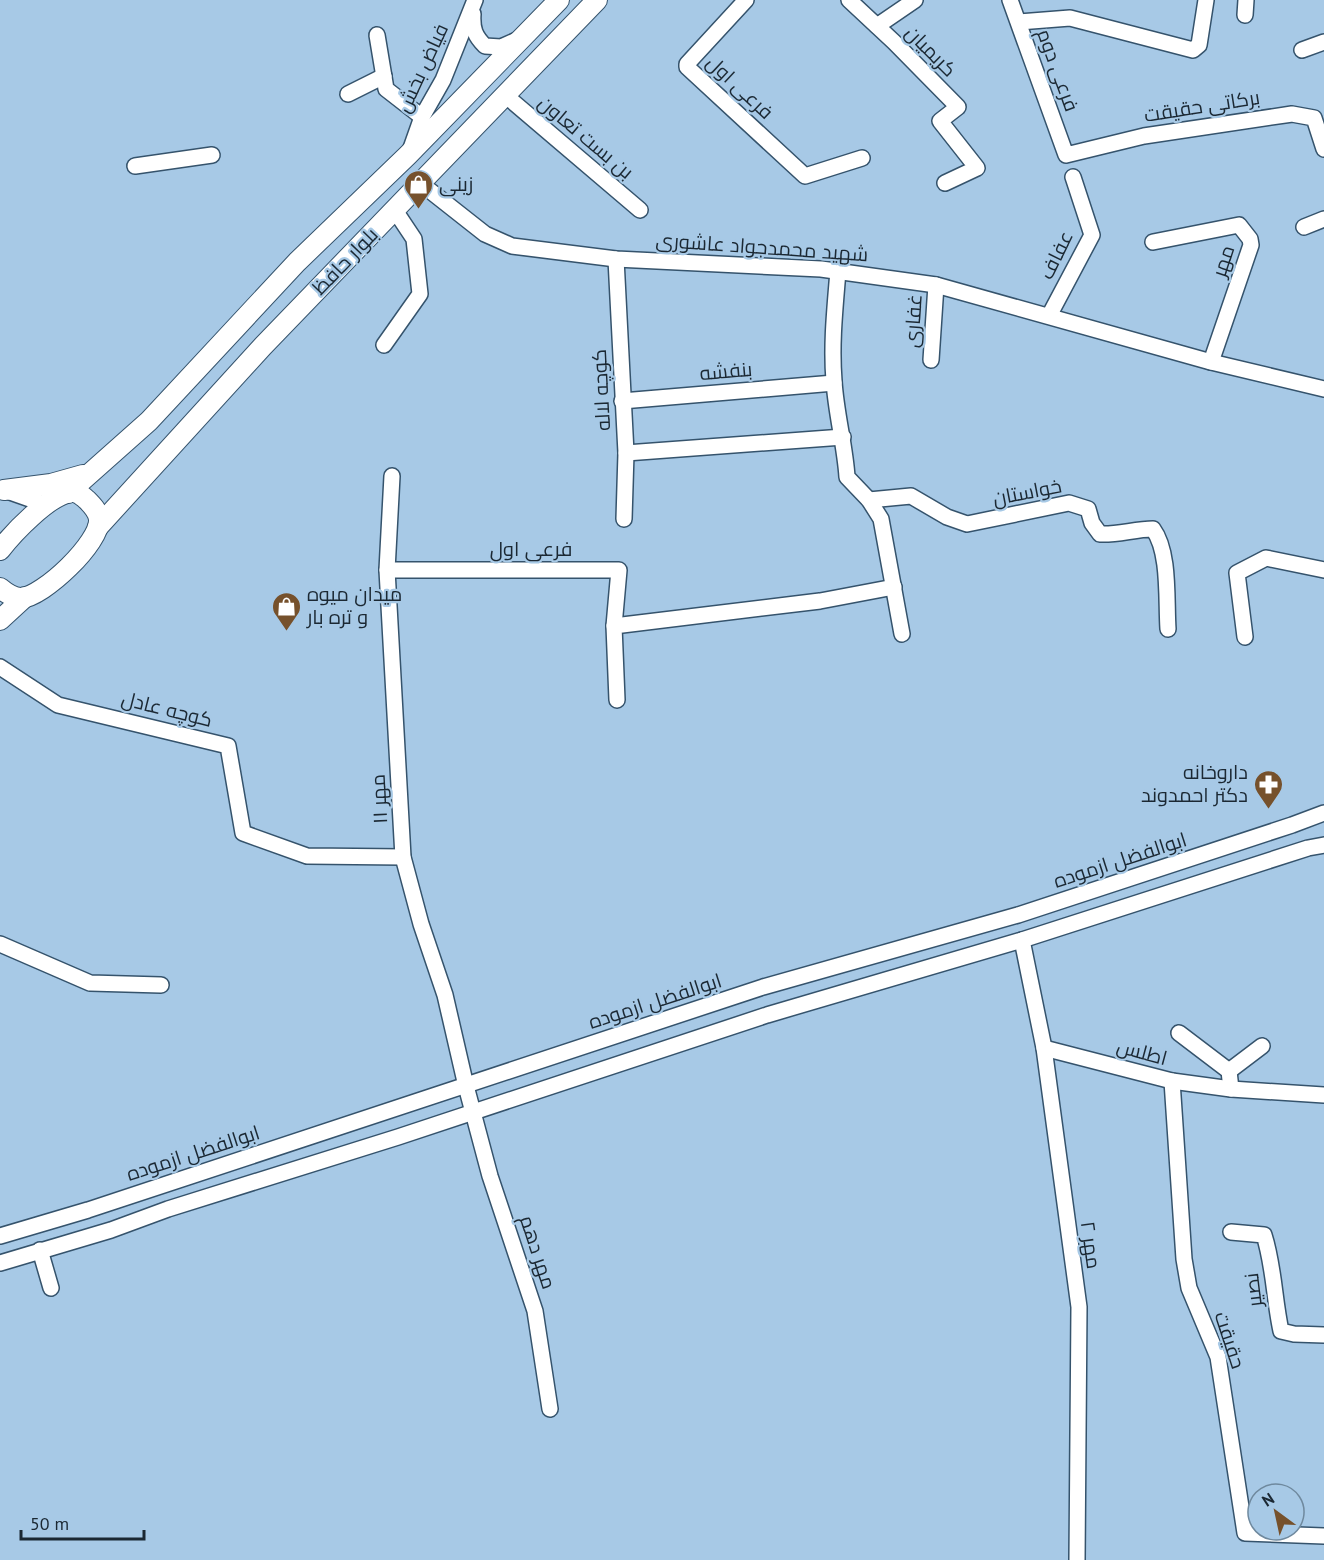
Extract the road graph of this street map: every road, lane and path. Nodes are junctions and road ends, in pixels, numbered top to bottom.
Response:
1 (559, 0) edge
2 (597, 0) edge
3 (746, 0) edge
4 (849, 0) edge
5 (915, 0) edge
6 (1010, 0) edge
7 (1206, 0) edge
8 (475, 1) edge
9 (1019, 22) junction
10 (877, 26) junction
11 (377, 35) dead end
12 (524, 36) junction
13 (1324, 42) edge
14 (1302, 50) dead end
15 (384, 76) junction
16 (348, 94) dead end
17 (505, 95) junction
18 (422, 117) junction
19 (1324, 148) edge
20 (212, 155) dead end
21 (408, 155) junction
22 (1066, 155) joint
23 (862, 158) dead end
24 (135, 166) dead end
25 (1073, 177) dead end
26 (420, 182) junction
27 (945, 183) dead end
28 (394, 209) junction
29 (640, 210) dead end
30 (1324, 219) edge
31 (1304, 227) dead end
32 (1153, 242) dead end
33 (616, 259) junction
34 (838, 271) junction
35 (936, 285) junction
36 (1049, 316) junction
37 (384, 345) dead end
38 (931, 360) dead end
39 (1211, 362) junction
40 (834, 383) junction
41 (1324, 389) edge
42 (622, 401) junction
43 (843, 437) junction
44 (626, 453) junction
45 (92, 472) junction
46 (392, 476) dead end
47 (2, 489) edge
48 (68, 493) junction
49 (868, 500) junction
50 (47, 505) junction
51 (624, 519) dead end
52 (98, 527) junction
53 (1, 548) edge
54 (387, 570) junction
55 (1324, 570) edge
56 (894, 587) junction
57 (0, 588) edge
58 (26, 597) junction
59 (0, 620) edge
60 (614, 626) junction
61 (1168, 629) dead end
62 (902, 634) dead end
63 (1245, 637) dead end
64 (0, 666) edge
65 (616, 700) dead end
66 (1324, 813) edge
67 (1324, 845) edge
68 (403, 857) junction
69 (1022, 940) junction
70 (0, 944) edge
71 (160, 985) dead end
72 (1179, 1032) dead end
73 (1262, 1046) dead end
74 (1044, 1048) junction
75 (1228, 1071) junction
76 (1172, 1081) junction
77 (466, 1086) junction
78 (1231, 1089) junction
79 (1324, 1095) edge
80 (474, 1111) junction
81 (1231, 1232) dead end
82 (0, 1236) edge
83 (40, 1250) junction
84 (0, 1263) edge
85 (51, 1288) dead end
86 (1324, 1335) edge
87 (550, 1409) dead end
88 (1324, 1536) edge
89 (1077, 1560) edge

1 - 12 main road, بلوار حافظ
2 - 17 main road, بلوار حافظ
3 - 23 street, فرعی اول
4 - 10 street, کریمیان
5 - 10 street
6 - 9 street, فرعی دوم
7 - 9 street
8 - 12 street
8 - 18 street, فیاض بخش
9 - 22 street, فرعی دوم
10 - 27 street, کریمیان
11 - 15 street
12 - 21 main road, بلوار حافظ
13 - 14 street
15 - 16 street
15 - 18 street
17 - 26 main road, بلوار حافظ
17 - 29 street, بن‌ بست تعاون
18 - 21 street, فیاض بخش
19 - 22 street, برکاتی حقیقت
20 - 24 street
21 - 45 main road, بلوار حافظ
25 - 36 street, عفاف
26 - 28 main road, بلوار حافظ
26 - 33 street, شهید محمدجواد عاشوری
28 - 37 street
28 - 52 main road, بلوار حافظ
30 - 31 street
32 - 39 street, مهر
33 - 34 street, شهید محمدجواد عاشوری
33 - 42 street, کوچه لاله
34 - 35 street, شهید محمدجواد عاشوری
34 - 40 street
35 - 36 street, شهید محمدجواد عاشوری
35 - 38 street, غفاری
36 - 39 street, شهید محمدجواد عاشوری
39 - 41 street, شهید محمدجواد عاشوری
40 - 42 street, بنفشه
40 - 43 street
42 - 44 street, کوچه لاله
43 - 44 street
43 - 49 street
44 - 51 street, کوچه لاله
45 - 47 main road
45 - 48 main road, بلوار حافظ
46 - 54 street, مهر ۱۱
47 - 50 street
48 - 50 main road, بلوار حافظ
48 - 52 main road
49 - 56 street
49 - 61 street, خواستان
50 - 53 main road, بلوار حافظ
52 - 58 main road, بلوار حافظ
54 - 60 street, فرعی اول
54 - 68 street, مهر ۱۱
55 - 63 street
56 - 60 street
56 - 62 street
57 - 58 main road
58 - 59 main road
60 - 65 street, فرعی اول
64 - 68 street, کوچه عادل
66 - 77 street, ابوالفضل ازموده
67 - 69 street
68 - 77 street, مهر ۱۱
69 - 74 street, مهر ۲
69 - 80 street
70 - 71 street
72 - 75 street, اطلس
73 - 75 street
74 - 76 street, اطلس
74 - 89 street, مهر ۲
75 - 78 street
76 - 78 street, اطلس
76 - 88 street, حقیقت
77 - 80 street, مهر ۱۱
77 - 82 street, ابوالفضل ازموده
78 - 79 street, اطلس
80 - 83 street
80 - 87 street, مهر دهم
81 - 86 street, نصیر
83 - 84 street
83 - 85 street

